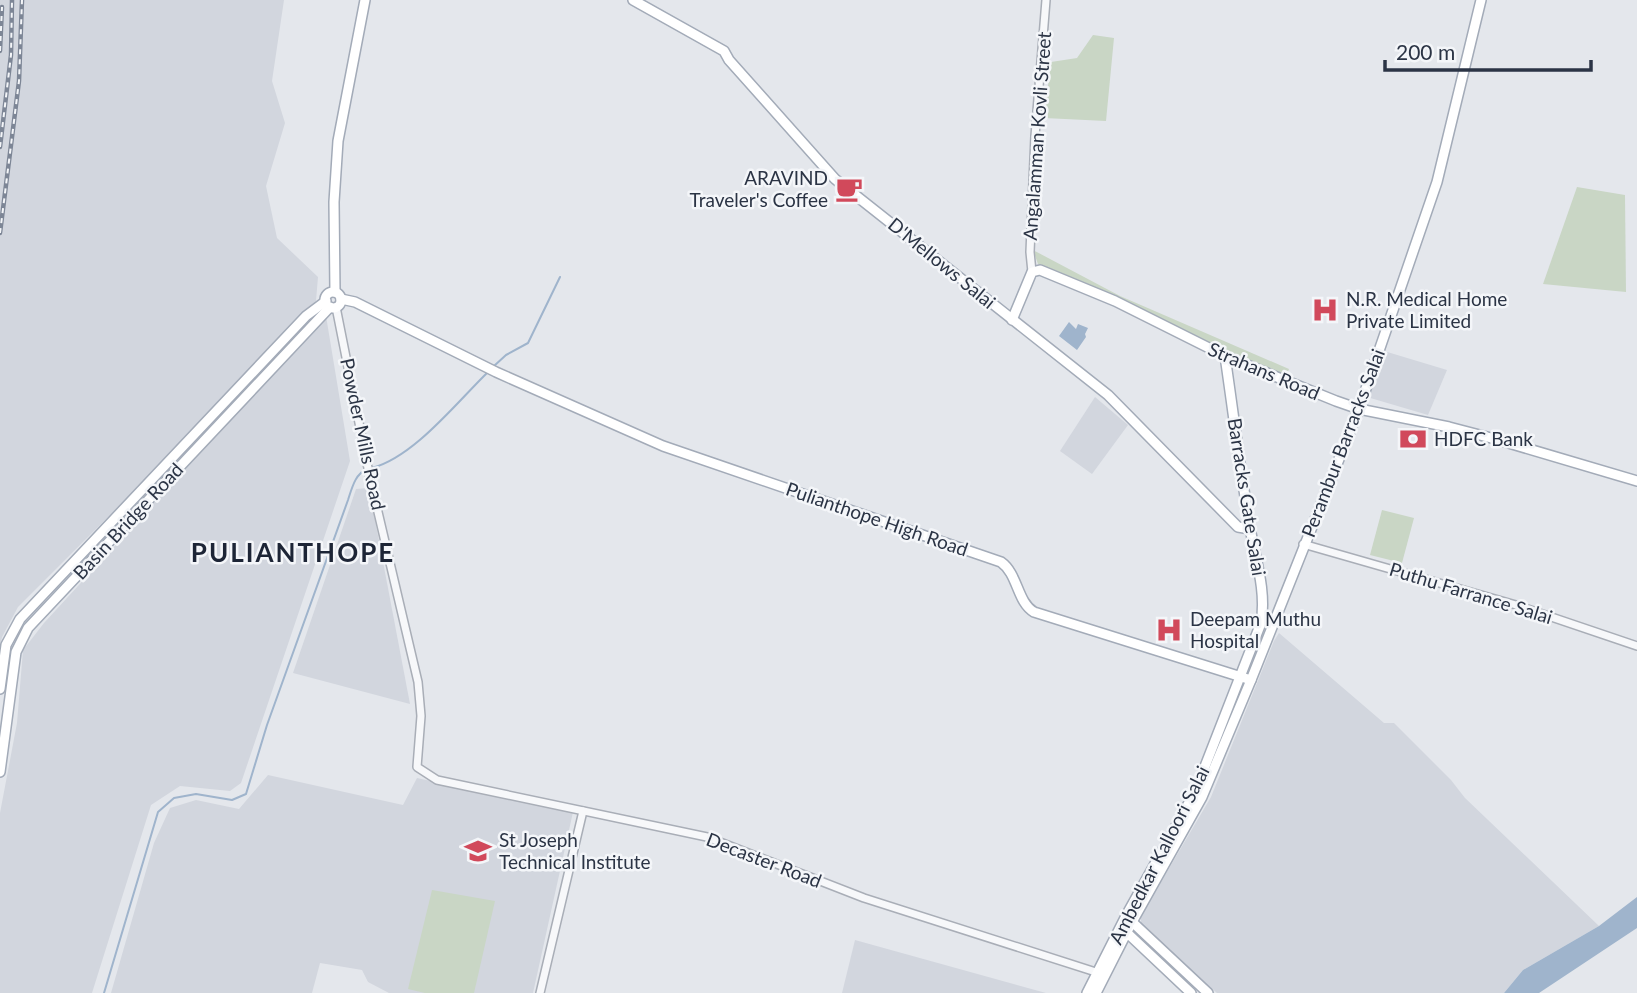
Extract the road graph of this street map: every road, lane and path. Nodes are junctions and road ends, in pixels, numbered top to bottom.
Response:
1 (365, 0) edge
2 (633, 0) edge
3 (1046, 0) edge
4 (1481, 0) edge
5 (1032, 272) junction
6 (334, 301) junction
7 (1012, 320) junction
8 (1225, 356) junction
9 (1359, 409) junction
10 (1637, 481) edge
11 (1250, 529) junction
12 (1303, 544) junction
13 (1637, 646) edge
14 (1240, 675) junction
15 (1251, 680) junction
16 (0, 689) edge
17 (417, 766) joint
18 (0, 772) edge
19 (583, 811) junction
20 (1129, 919) junction
21 (1124, 930) junction
22 (1102, 973) junction
23 (540, 993) edge
24 (1087, 993) edge
25 (1096, 993) edge
26 (1191, 993) edge
27 (1208, 993) edge

1 - 6 main road
2 - 7 main road, D'Mellows Salai
3 - 5 street, Angalamman Kovli Street
4 - 9 main road, Perambur Barracks Salai
5 - 7 main road
5 - 8 main road, Strahans Road
6 - 14 main road, Pulianthope High Road
6 - 16 main road, Basin Bridge Road
6 - 17 street, Powder Mills Road
6 - 18 main road, Basin Bridge Road
7 - 11 main road, D'Mellows Salai
8 - 9 main road, Strahans Road
8 - 11 main road, Barracks Gate Salai
9 - 10 main road, Strahans Road
9 - 12 main road, Perambur Barracks Salai
11 - 14 main road, Barracks Gate Salai
12 - 13 street, Puthu Farrance Salai
12 - 15 main road, Perambur Barracks Salai
14 - 15 main road, Pulianthope High Road
14 - 20 main road, Ambedkar Kalloori Salai
15 - 20 main road, Ambedkar Kalloori Salai
17 - 19 street, Decaster Road
19 - 22 street, Decaster Road
19 - 23 street
20 - 21 main road, Ambedkar Kalloori Salai
20 - 27 main road
21 - 22 main road, Ambedkar Kalloori Salai
21 - 26 main road
22 - 24 main road, Ambedkar Kalloori Salai
22 - 25 main road, Ambedkar Kalloori Salai

